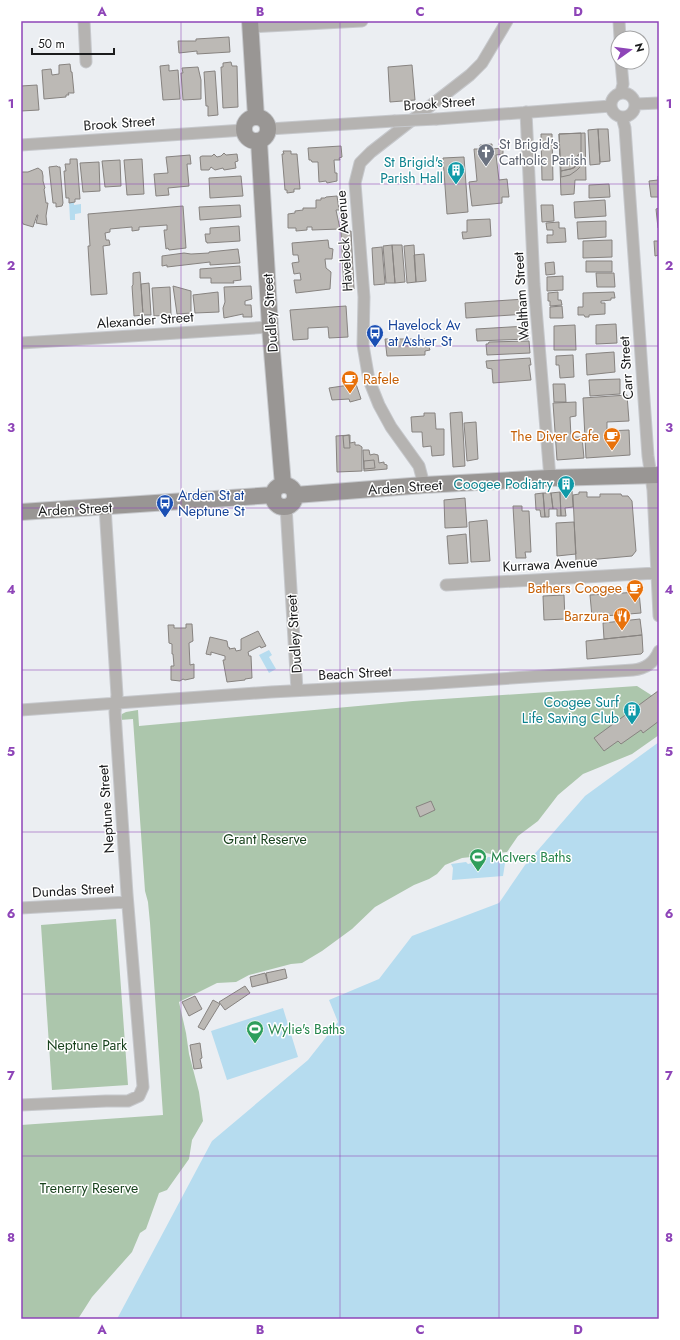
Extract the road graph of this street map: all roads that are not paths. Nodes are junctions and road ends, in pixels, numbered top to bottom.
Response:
1 (84, 21) edge
2 (362, 21) edge
3 (507, 21) edge
4 (250, 24) edge
5 (86, 62) dead end
6 (621, 70) edge
7 (621, 92) junction
8 (659, 103) edge
9 (636, 104) junction
10 (611, 106) junction
11 (526, 112) junction
12 (256, 116) junction
13 (622, 117) junction
14 (269, 129) junction
15 (244, 130) junction
16 (258, 141) junction
17 (21, 145) edge
18 (270, 327) junction
19 (21, 343) edge
20 (654, 475) edge
21 (550, 478) junction
22 (424, 485) junction
23 (284, 495) junction
24 (105, 507) junction
25 (21, 512) edge
26 (656, 573) junction
27 (446, 585) dead end
28 (659, 616) edge
29 (659, 651) edge
30 (297, 690) junction
31 (116, 704) junction
32 (21, 710) edge
33 (127, 902) junction
34 (21, 908) edge
35 (21, 1105) edge

1 - 5 street
2 - 4 street
3 - 22 street, Havelock Avenue
4 - 12 main road
6 - 7 street
7 - 9 street
7 - 10 street
8 - 9 street
9 - 13 street
10 - 11 street, Brook Street
10 - 13 street
11 - 14 street, Brook Street, bridge
11 - 21 street, Waltham Street
12 - 14 main road
12 - 15 main road
13 - 20 street, Carr Street
14 - 16 main road
15 - 16 main road
15 - 17 street, Brook Street
16 - 18 main road, Dudley Street
18 - 19 street, Alexander Street
18 - 23 main road, Dudley Street
20 - 21 main road, Arden Street
20 - 26 street, Carr Street
21 - 22 main road, Arden Street
22 - 23 main road, Arden Street
23 - 24 main road, Arden Street
23 - 30 street, Dudley Street
24 - 25 main road, Arden Street
24 - 31 street, Neptune Street
26 - 27 street, Kurrawa Avenue
26 - 28 street, Carr Street
29 - 30 street, Beach Street
30 - 31 street, Beach Street
31 - 32 street, Beach Street
31 - 33 street, Neptune Street
33 - 34 street, Dundas Street
33 - 35 street, Neptune Street

